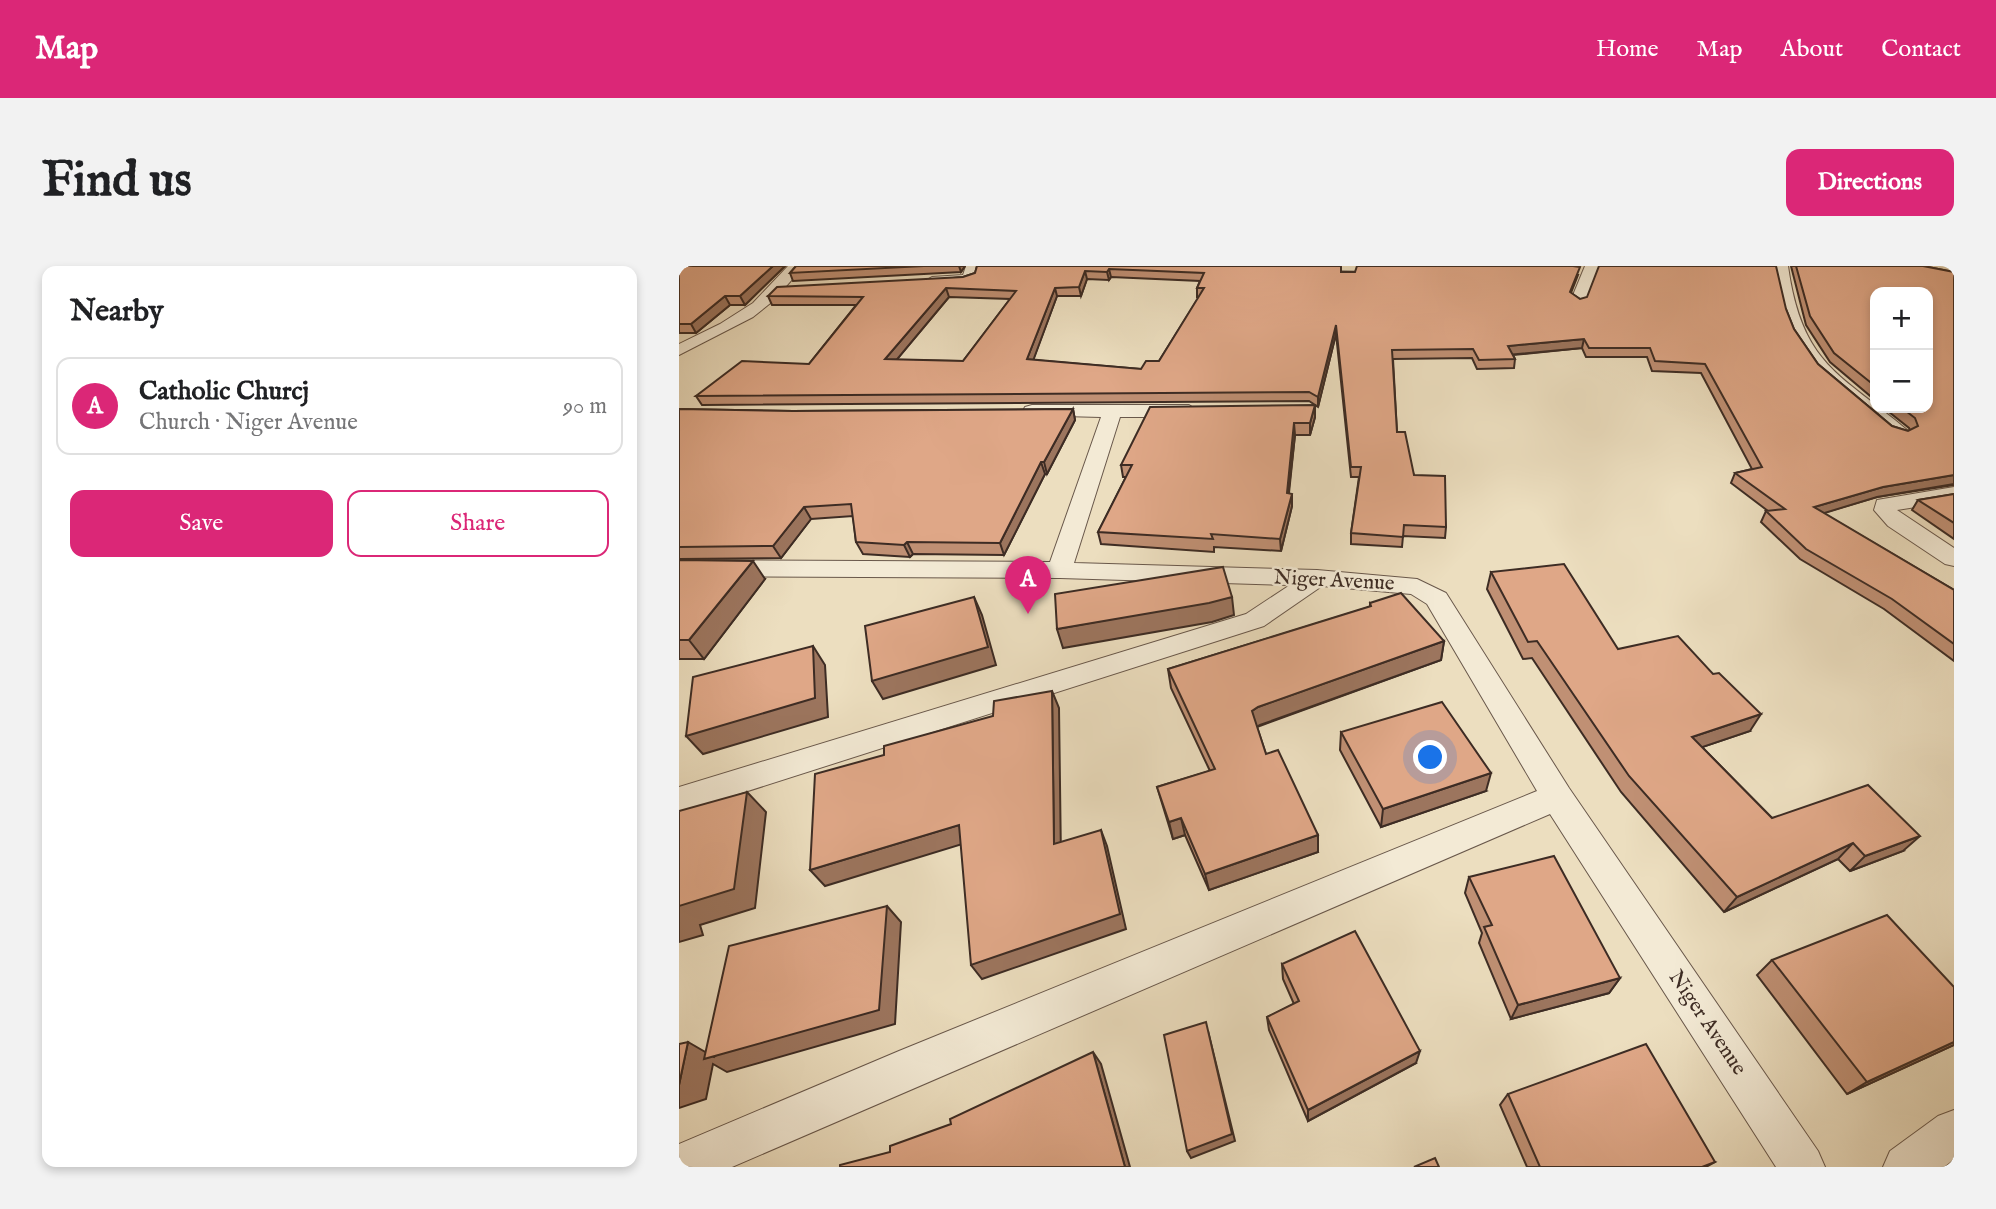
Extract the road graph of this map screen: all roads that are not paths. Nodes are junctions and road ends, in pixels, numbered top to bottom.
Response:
1 (797, 266) edge
2 (973, 266) edge
3 (1781, 266) edge
4 (1587, 268) edge
5 (913, 281) edge
6 (799, 288) edge
7 (774, 289) junction
8 (1579, 300) edge
9 (679, 350) edge
10 (1112, 411) junction
11 (1204, 411) edge
12 (1017, 412) edge
13 (1900, 434) edge
14 (1954, 494) edge
15 (1954, 559) edge
16 (679, 568) edge
17 (1060, 570) junction
18 (1317, 579) junction
19 (1557, 797) junction
20 (679, 800) edge
21 (1954, 1132) edge
22 (679, 1167) edge
23 (1802, 1167) edge
24 (1906, 1167) edge

1 - 7 street
2 - 5 street
3 - 13 street
4 - 8 street
6 - 7 street
7 - 9 street
10 - 11 street
10 - 12 street
10 - 17 street
14 - 15 street
16 - 17 street, Niger Avenue
17 - 18 street, Niger Avenue
18 - 19 street, Niger Avenue
18 - 20 street
19 - 22 street
19 - 23 street, Niger Avenue
21 - 24 street

